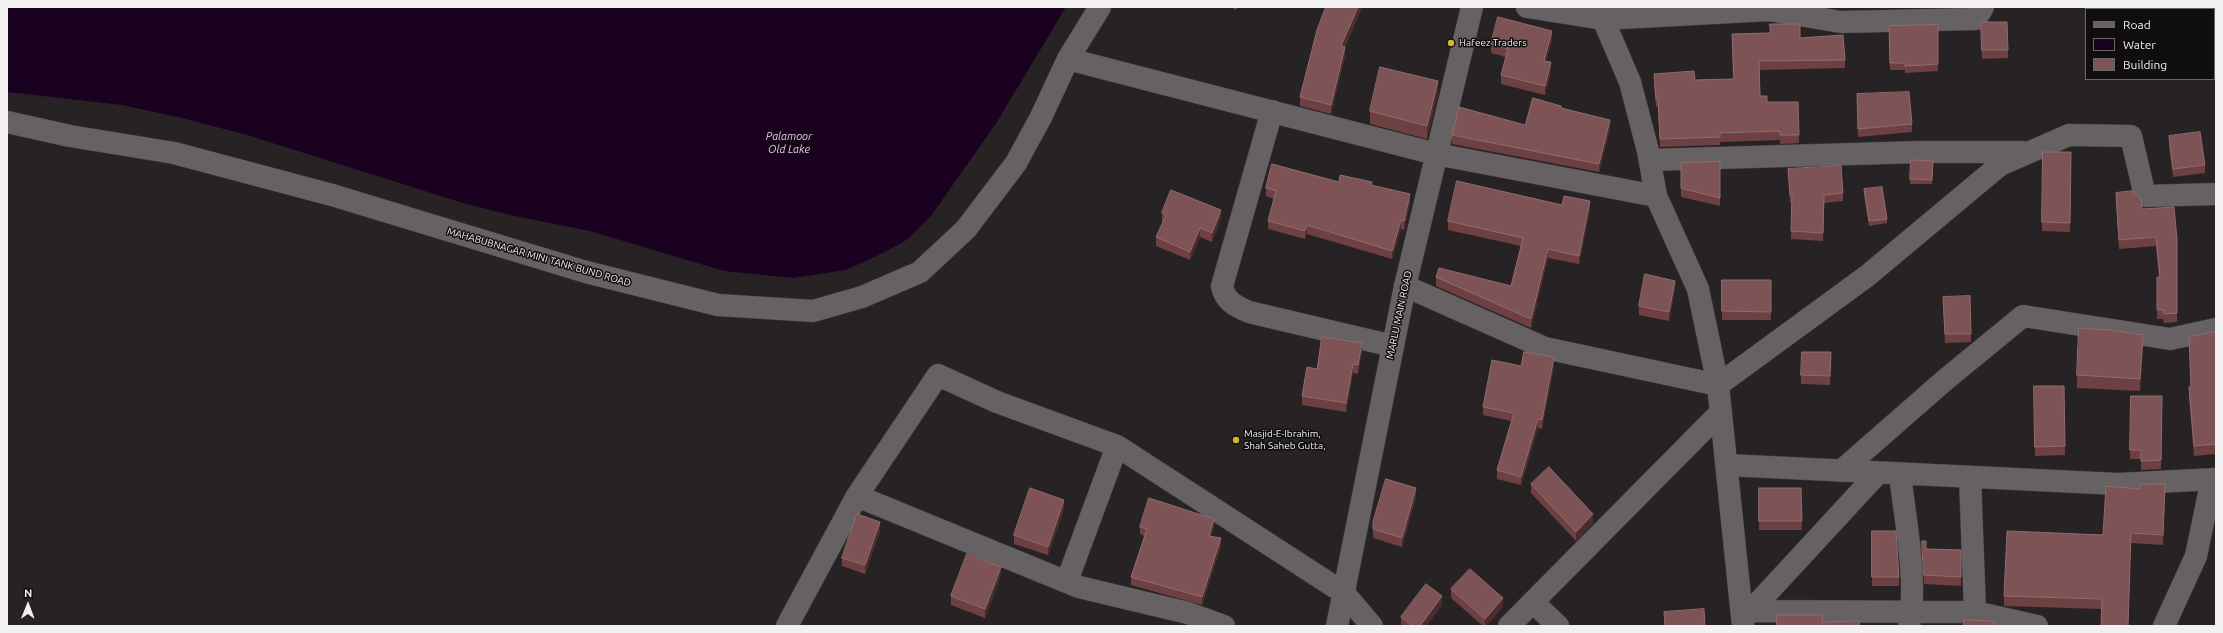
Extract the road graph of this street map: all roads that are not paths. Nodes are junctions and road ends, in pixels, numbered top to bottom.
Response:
1 (1100, 7) edge
2 (1472, 7) edge
3 (1527, 7) edge
4 (1983, 7) edge
5 (1768, 9) edge
6 (1604, 13) edge
7 (1068, 59) junction
8 (1272, 112) junction
9 (7, 122) edge
10 (2032, 152) junction
11 (1436, 154) junction
12 (1650, 160) junction
13 (2216, 194) edge
14 (1656, 196) junction
15 (1405, 286) junction
16 (2216, 329) edge
17 (1393, 346) junction
18 (1718, 385) junction
19 (1721, 412) junction
20 (1116, 446) junction
21 (1727, 465) junction
22 (1841, 471) junction
23 (1878, 473) junction
24 (1900, 474) junction
25 (1970, 477) junction
26 (2214, 479) edge
27 (857, 496) junction
28 (1066, 582) junction
29 (1344, 593) junction
30 (1533, 602) junction
31 (1975, 612) junction
32 (1910, 619) edge
33 (1743, 621) edge
34 (787, 626) edge
35 (1224, 626) edge
36 (1337, 626) edge
37 (1372, 626) edge
38 (1509, 626) edge
39 (1558, 626) edge
40 (2036, 626) edge
41 (2164, 626) edge

1 - 7 street, MAHABUBNAGAR MINI TANK BUND ROAD
2 - 11 street, MARLU MAIN ROAD
3 - 6 street
4 - 5 street
5 - 6 street
6 - 12 street
7 - 8 street
7 - 9 street, MAHABUBNAGAR MINI TANK BUND ROAD
8 - 11 street
8 - 17 street
10 - 12 street
10 - 13 street
10 - 18 street
11 - 14 street
11 - 15 street, MARLU MAIN ROAD
12 - 14 street
14 - 18 street
15 - 17 street, MARLU MAIN ROAD
15 - 18 street
16 - 22 street
17 - 29 street, MARLU MAIN ROAD
18 - 19 street
19 - 21 street
19 - 30 street
20 - 27 street
20 - 28 street
20 - 29 street
21 - 22 street
21 - 33 street
22 - 23 street
23 - 24 street
23 - 33 street
24 - 25 street
24 - 32 street
25 - 26 street
25 - 31 street
26 - 41 street
27 - 28 street
27 - 34 street
28 - 35 street
29 - 36 street, MARLU MAIN ROAD
29 - 37 street
30 - 38 street
30 - 39 street
31 - 32 street
31 - 40 street
32 - 33 street

